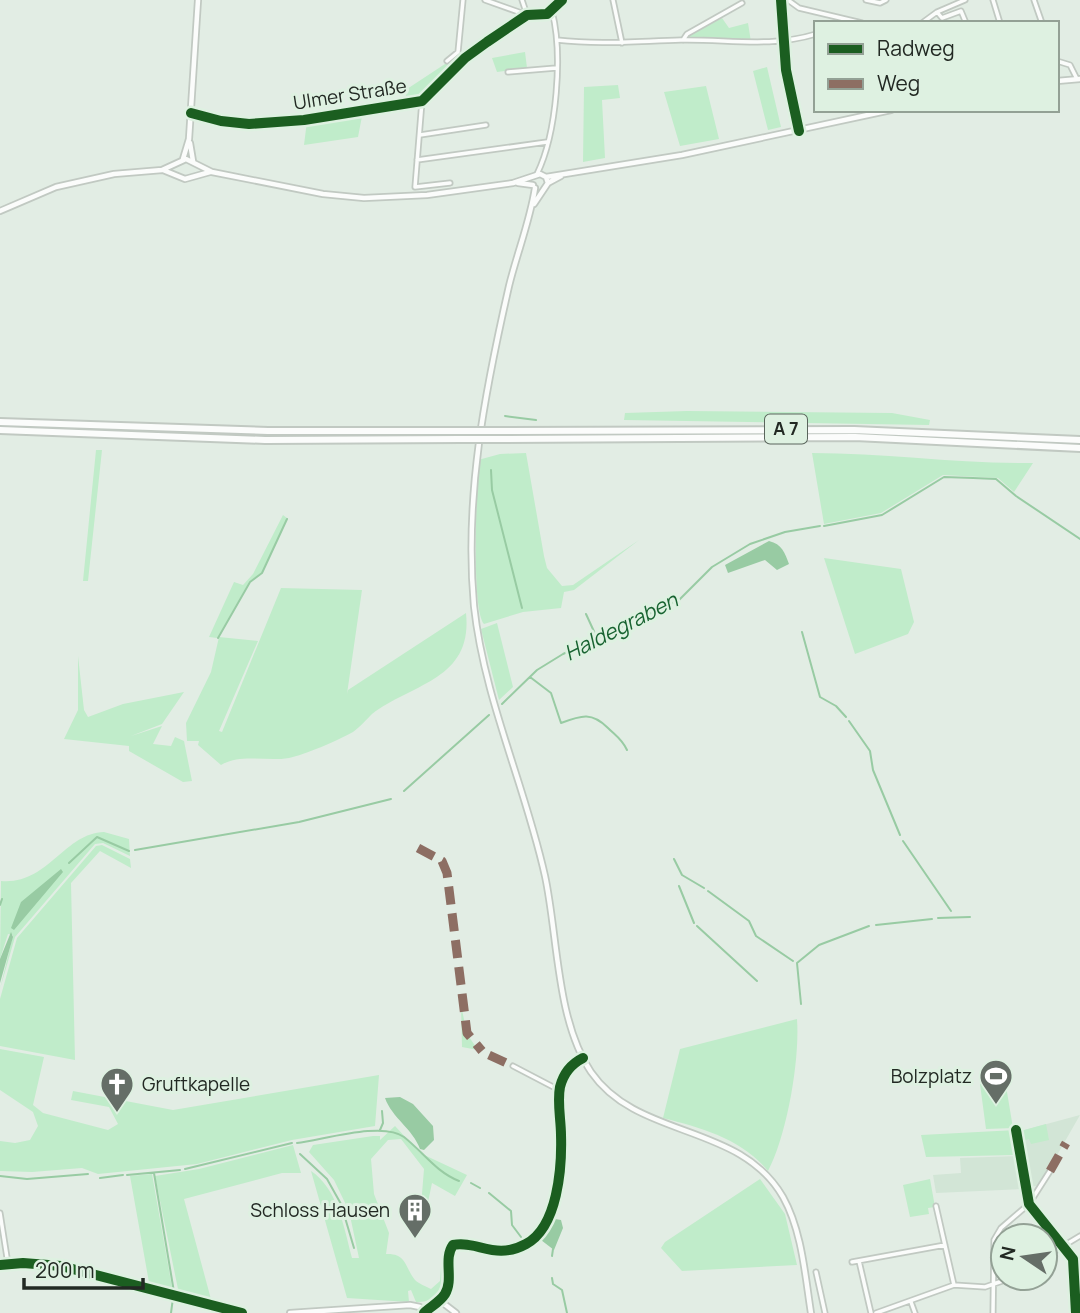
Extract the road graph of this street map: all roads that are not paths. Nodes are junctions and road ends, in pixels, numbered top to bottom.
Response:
1 (198, 0) edge
2 (463, 0) edge
3 (485, 0) edge
4 (522, 0) edge
5 (613, 0) edge
6 (781, 0) edge
7 (788, 0) edge
8 (866, 0) edge
9 (886, 0) edge
10 (965, 0) edge
11 (993, 0) edge
12 (1034, 0) edge
13 (559, 1) edge
14 (742, 2) dead end
15 (951, 3) edge
16 (552, 11) junction
17 (937, 12) junction
18 (527, 15) junction
19 (850, 21) edge
20 (925, 21) edge
21 (964, 21) edge
22 (999, 21) edge
23 (1041, 21) edge
24 (814, 35) edge
25 (557, 40) junction
26 (683, 40) junction
27 (622, 43) junction
28 (783, 43) junction
29 (447, 61) dead end
30 (1059, 62) edge
31 (556, 68) junction
32 (508, 72) dead end
33 (1078, 79) edge
34 (1059, 80) edge
35 (422, 101) junction
36 (882, 112) edge
37 (191, 115) junction
38 (486, 125) dead end
39 (799, 131) junction
40 (420, 135) junction
41 (189, 139) junction
42 (548, 142) junction
43 (417, 160) junction
44 (543, 160) junction
45 (181, 162) junction
46 (195, 163) junction
47 (162, 170) junction
48 (212, 172) junction
49 (179, 175) junction
50 (564, 175) junction
51 (535, 176) junction
52 (545, 176) junction
53 (194, 177) junction
54 (450, 183) dead end
55 (513, 183) junction
56 (548, 183) junction
57 (534, 187) junction
58 (542, 189) junction
59 (0, 211) edge
60 (530, 211) junction
61 (0, 422) edge
62 (0, 430) edge
63 (461, 435) junction
64 (491, 435) junction
65 (1080, 440) edge
66 (1080, 448) edge
67 (583, 1058) junction
68 (513, 1066) dead end
69 (559, 1090) junction
70 (1016, 1130) dead end
71 (1050, 1171) dead end
72 (1029, 1204) junction
73 (936, 1206) dead end
74 (0, 1213) edge
75 (1007, 1222) edge
76 (1080, 1236) edge
77 (945, 1245) junction
78 (1065, 1246) junction
79 (1059, 1249) edge
80 (859, 1261) junction
81 (852, 1262) dead end
82 (8, 1264) junction
83 (0, 1265) edge
84 (816, 1272) dead end
85 (954, 1285) junction
86 (989, 1286) edge
87 (992, 1292) edge
88 (439, 1300) junction
89 (911, 1302) junction
90 (424, 1312) edge
91 (242, 1313) edge
92 (290, 1313) edge
93 (456, 1313) edge
94 (811, 1313) edge
95 (825, 1313) edge
96 (871, 1313) edge
97 (876, 1313) edge
98 (915, 1313) edge
99 (993, 1313) edge
100 (1076, 1313) edge

1 - 37 main road
2 - 29 street
3 - 18 street
4 - 18 street
5 - 27 street
6 - 28 street
7 - 19 street
8 - 9 street
10 - 15 street
11 - 22 street
12 - 23 street
13 - 16 street
14 - 26 street
15 - 17 street
16 - 18 street, Ulmer Straße
16 - 25 street
17 - 20 street
17 - 21 street
18 - 35 street, Ulmer Straße
24 - 28 street
25 - 27 street
25 - 31 street
26 - 27 street
26 - 28 street
28 - 39 street
30 - 33 street
31 - 32 street
31 - 42 street
33 - 34 main road
35 - 37 street, Ulmer Straße
35 - 40 street
36 - 39 main road
37 - 41 main road
38 - 40 street
39 - 50 main road
40 - 43 street
41 - 45 main road
41 - 46 main road
42 - 43 street
42 - 44 street
43 - 54 street
44 - 51 street
44 - 52 street
45 - 46 main road
45 - 47 main road
45 - 49 main road
46 - 48 main road
46 - 53 main road
47 - 49 main road
47 - 59 main road
48 - 53 main road
48 - 55 main road
49 - 53 main road
50 - 52 main road
50 - 56 main road
51 - 52 main road
51 - 55 main road
51 - 57 main road
52 - 56 main road
55 - 57 main road
56 - 58 main road
57 - 58 main road
57 - 60 main road
58 - 60 main road
60 - 67 main road
61 - 63 highway, A 7
62 - 63 highway, A 7
63 - 64 highway, A 7, bridge
64 - 65 highway, A 7
64 - 66 highway, A 7
67 - 69 main road
67 - 94 main road
68 - 69 street
69 - 88 main road
70 - 72 street
71 - 72 street
72 - 75 street
72 - 78 street
73 - 77 street
74 - 82 street
76 - 78 street
77 - 80 street
77 - 85 street
78 - 79 street
78 - 100 street
80 - 81 street
80 - 96 street
82 - 83 main road
82 - 91 main road
84 - 95 street
85 - 86 street
85 - 89 street
87 - 99 street
88 - 90 main road
88 - 93 main road
89 - 97 street
89 - 98 street
90 - 92 main road

